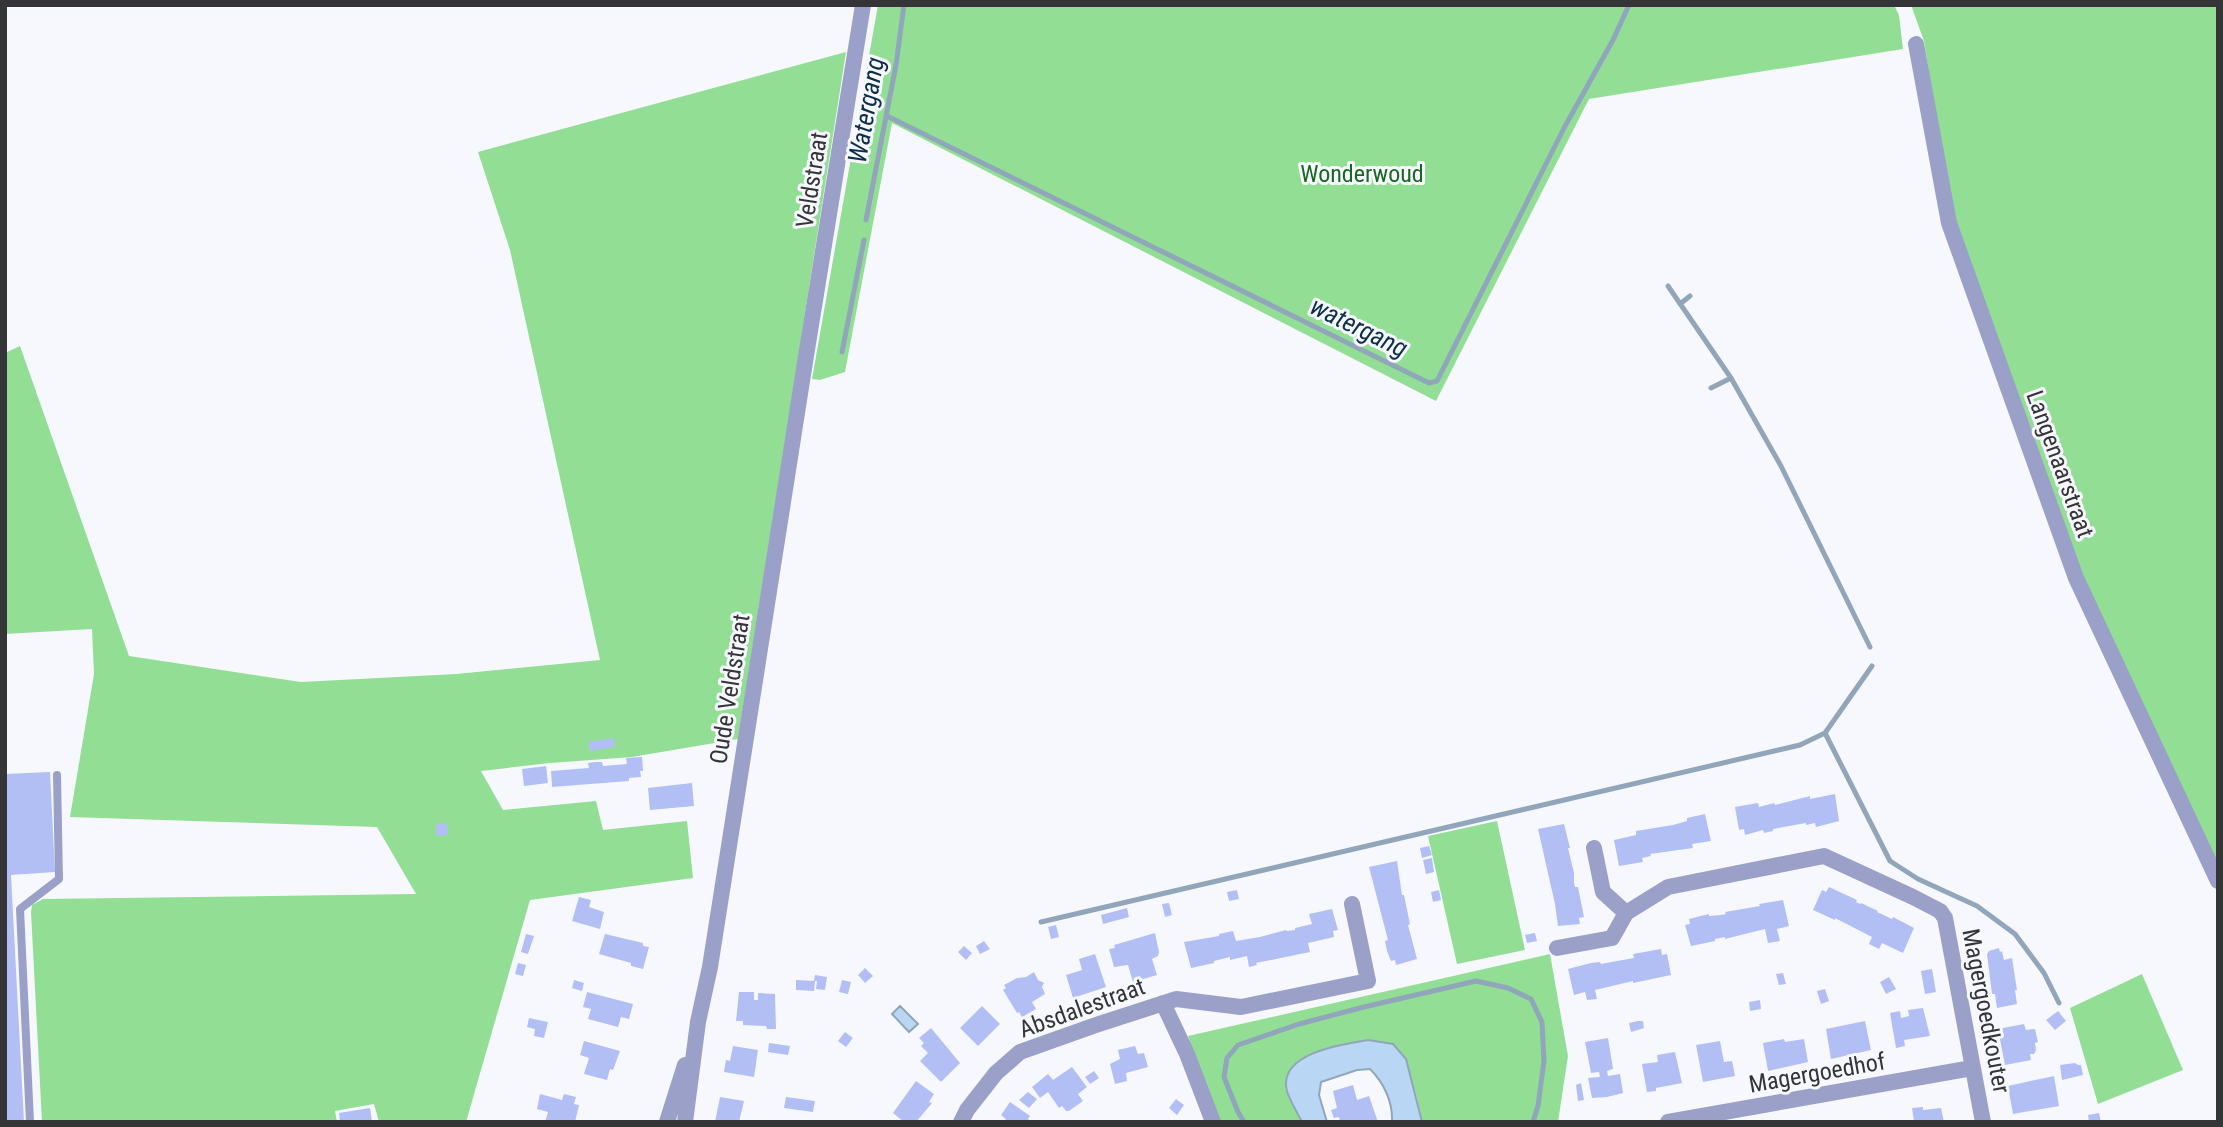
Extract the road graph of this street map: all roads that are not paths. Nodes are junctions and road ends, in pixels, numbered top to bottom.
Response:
1 (863, 5) edge
2 (1916, 44) dead end
3 (804, 362) joint
4 (57, 775) dead end
5 (1594, 848) dead end
6 (2218, 881) edge
7 (1352, 904) dead end
8 (1626, 913) junction
9 (1557, 948) dead end
10 (1163, 1003) junction
11 (698, 1022) junction
12 (1972, 1068) junction
13 (30, 1122) edge
14 (667, 1122) edge
15 (685, 1122) edge
16 (961, 1122) edge
17 (1213, 1122) edge
18 (1668, 1122) edge
19 (1983, 1122) edge

1 - 3 street, Veldstraat
2 - 6 street, Langenaarstraat
3 - 11 street, Oude Veldstraat
4 - 13 lane
5 - 8 street
7 - 10 street
8 - 9 street, Magergoedkouter
8 - 12 street, Magergoedkouter
10 - 16 street, Absdalestraat
10 - 17 street, Absdalestraat
11 - 14 street, Oude Veldstraat
11 - 15 street, Oude Veldstraat
12 - 18 street, Magergoedhof
12 - 19 street, Magergoedkouter

